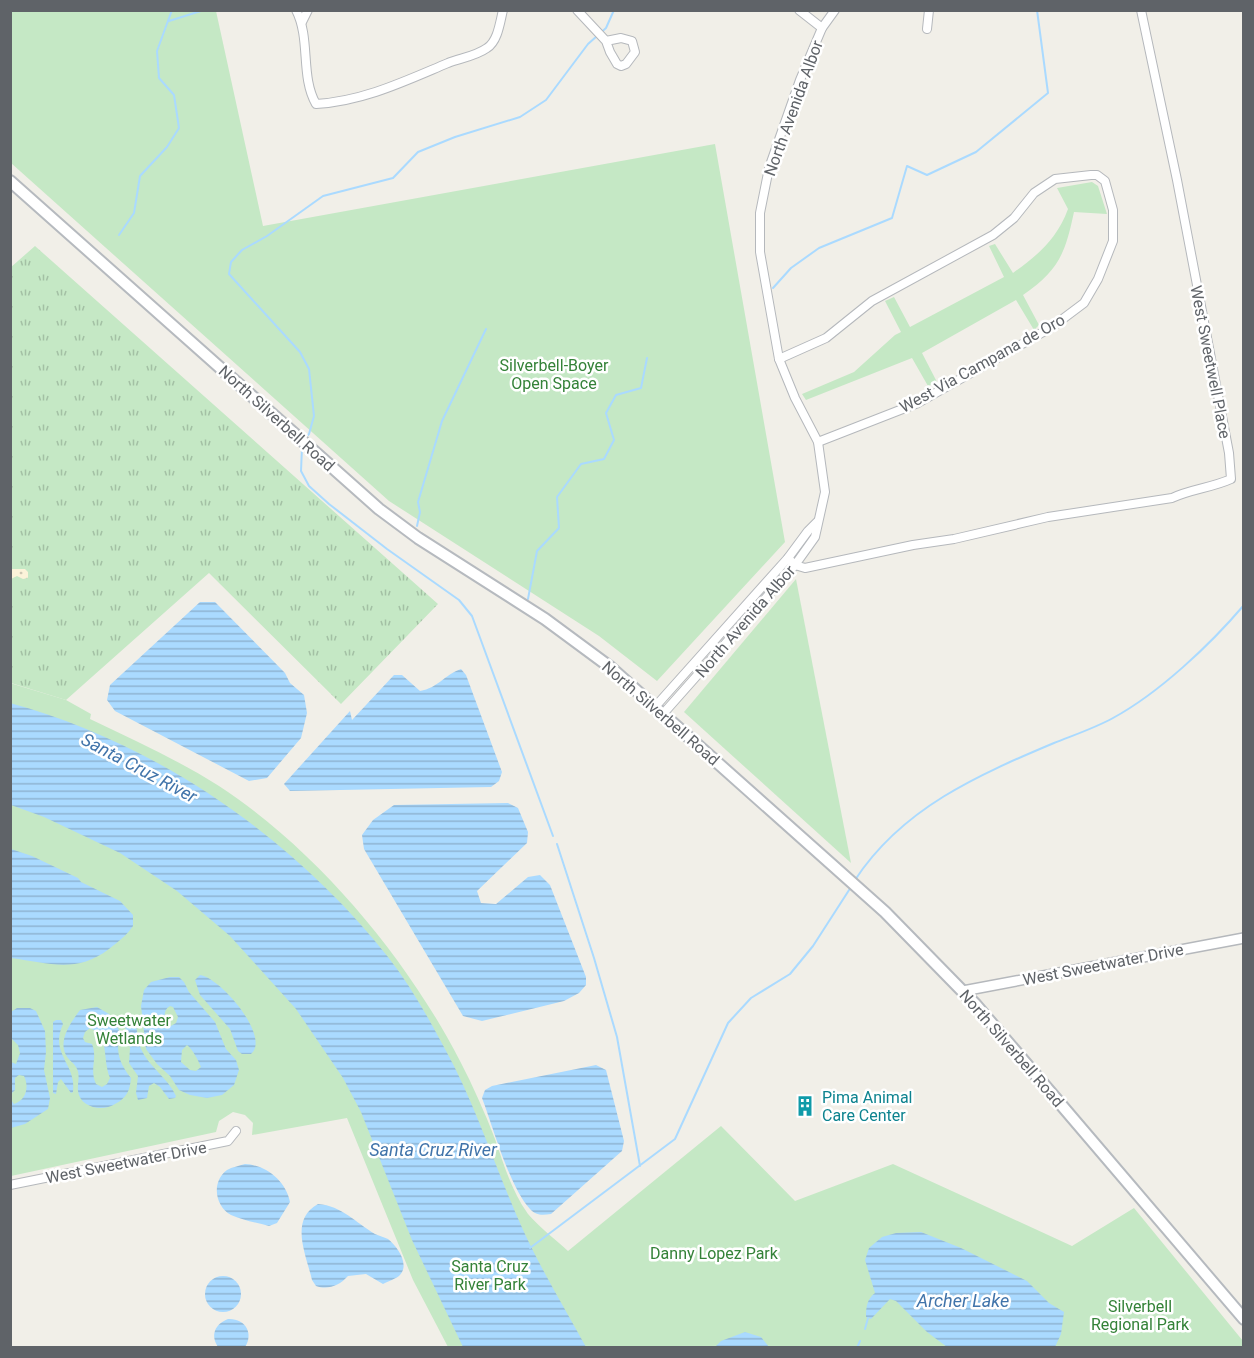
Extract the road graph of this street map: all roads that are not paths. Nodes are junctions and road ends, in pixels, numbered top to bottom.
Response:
1 (296, 10) edge
2 (308, 10) edge
3 (503, 10) edge
4 (577, 10) edge
5 (799, 10) edge
6 (835, 10) edge
7 (929, 10) edge
8 (1141, 10) edge
9 (302, 22) junction
10 (822, 28) junction
11 (927, 29) dead end
12 (606, 41) dead end
13 (10, 181) edge
14 (779, 359) junction
15 (818, 442) junction
16 (818, 521) junction
17 (788, 558) junction
18 (795, 565) junction
19 (754, 595) junction
20 (762, 602) junction
21 (658, 711) junction
22 (1244, 938) edge
23 (963, 991) junction
24 (236, 1131) dead end
25 (10, 1185) edge
26 (1244, 1319) edge

1 - 9 street
2 - 9 street
3 - 9 street
4 - 12 street
5 - 10 street
6 - 10 street, North Avenida Albor
7 - 11 street
8 - 18 street, West Sweetwell Place
10 - 14 street, North Avenida Albor
13 - 21 main road, North Silverbell Road
14 - 15 street, North Avenida Albor
14 - 15 street, West Via Campana de Oro
15 - 16 street, North Avenida Albor
16 - 17 street, North Avenida Albor
16 - 18 street, North Avenida Albor
17 - 18 street
17 - 19 street, North Avenida Albor
18 - 20 street, North Avenida Albor
19 - 20 street
19 - 21 street, North Avenida Albor
20 - 21 street, North Avenida Albor
21 - 23 main road, North Silverbell Road
22 - 23 street, West Sweetwater Drive
23 - 26 main road, North Silverbell Road
24 - 25 street, West Sweetwater Drive

